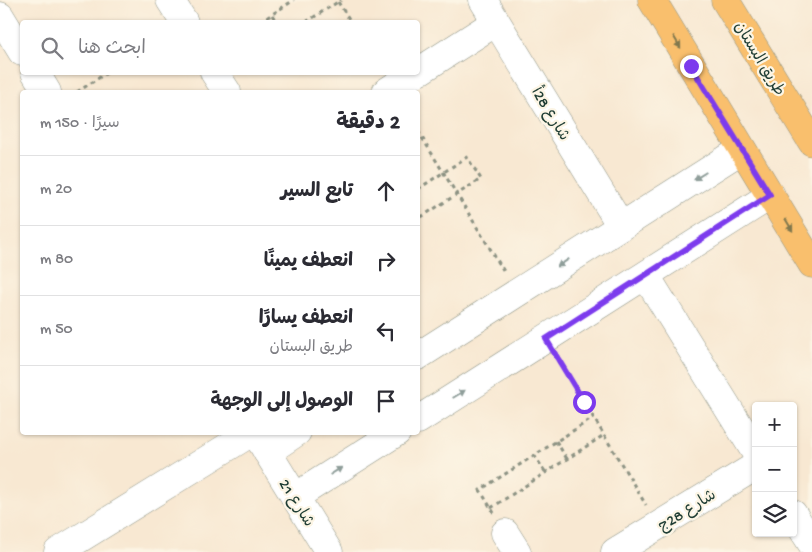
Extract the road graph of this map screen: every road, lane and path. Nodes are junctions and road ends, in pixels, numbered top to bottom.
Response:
1 (170, 0) edge
2 (294, 0) edge
3 (652, 0) edge
4 (725, 0) edge
5 (339, 1) edge
6 (490, 11) edge
7 (272, 15) junction
8 (183, 20) edge
9 (263, 20) edge
10 (275, 20) edge
11 (309, 20) edge
12 (350, 20) edge
13 (2, 24) edge
14 (20, 49) edge
15 (420, 69) edge
16 (37, 75) edge
17 (103, 75) edge
18 (216, 75) edge
19 (412, 75) edge
20 (46, 90) edge
21 (80, 90) edge
22 (226, 90) edge
23 (389, 90) edge
24 (420, 134) edge
25 (812, 142) edge
26 (741, 150) junction
27 (443, 172) junction
28 (420, 189) edge
29 (456, 194) junction
30 (770, 195) junction
31 (420, 212) edge
32 (422, 216) joint
33 (621, 226) junction
34 (812, 264) edge
35 (646, 276) junction
36 (517, 293) junction
37 (546, 339) junction
38 (420, 355) edge
39 (593, 418) junction
40 (420, 419) edge
41 (280, 435) edge
42 (392, 435) edge
43 (604, 435) junction
44 (258, 439) edge
45 (556, 441) junction
46 (752, 447) edge
47 (534, 455) junction
48 (568, 459) junction
49 (752, 468) edge
50 (546, 473) junction
51 (480, 490) dead end
52 (295, 497) junction
53 (491, 508) dead end
54 (797, 520) edge
55 (658, 526) junction
56 (812, 544) edge
57 (58, 552) edge
58 (329, 552) edge
59 (615, 552) edge

1 - 8 street
2 - 7 path
3 -> 26 main road
4 - 25 main road, طريق البستان
5 - 11 path
5 - 12 path
6 - 15 street
6 - 33 street, شارع 28أ
7 - 9 path
7 - 10 path
13 - 14 street
16 - 20 street
17 - 21 path
18 - 22 street
19 - 23 street
24 - 27 path
26 - 30 main road
26 -> 33 street
27 - 28 path
27 - 29 path
27 - 29 path
29 - 32 path
29 - 36 path
30 -> 34 main road
30 - 35 street
31 - 32 path
33 -> 36 street
35 - 37 street
35 - 46 street
36 - 38 street
37 - 39 path
40 -> 37 street
39 - 43 path
39 - 45 path
41 - 44 street
52 -> 42 street
43 - 48 path
43 - 55 path
44 - 52 street, شارع 21
44 - 57 street
45 - 47 path
45 - 48 path
47 - 50 path
47 - 51 path
48 - 50 path
49 - 55 street, شارع 28ج
50 - 53 path
52 - 58 street, شارع 21
54 - 56 street
55 - 59 street, شارع 28ج

